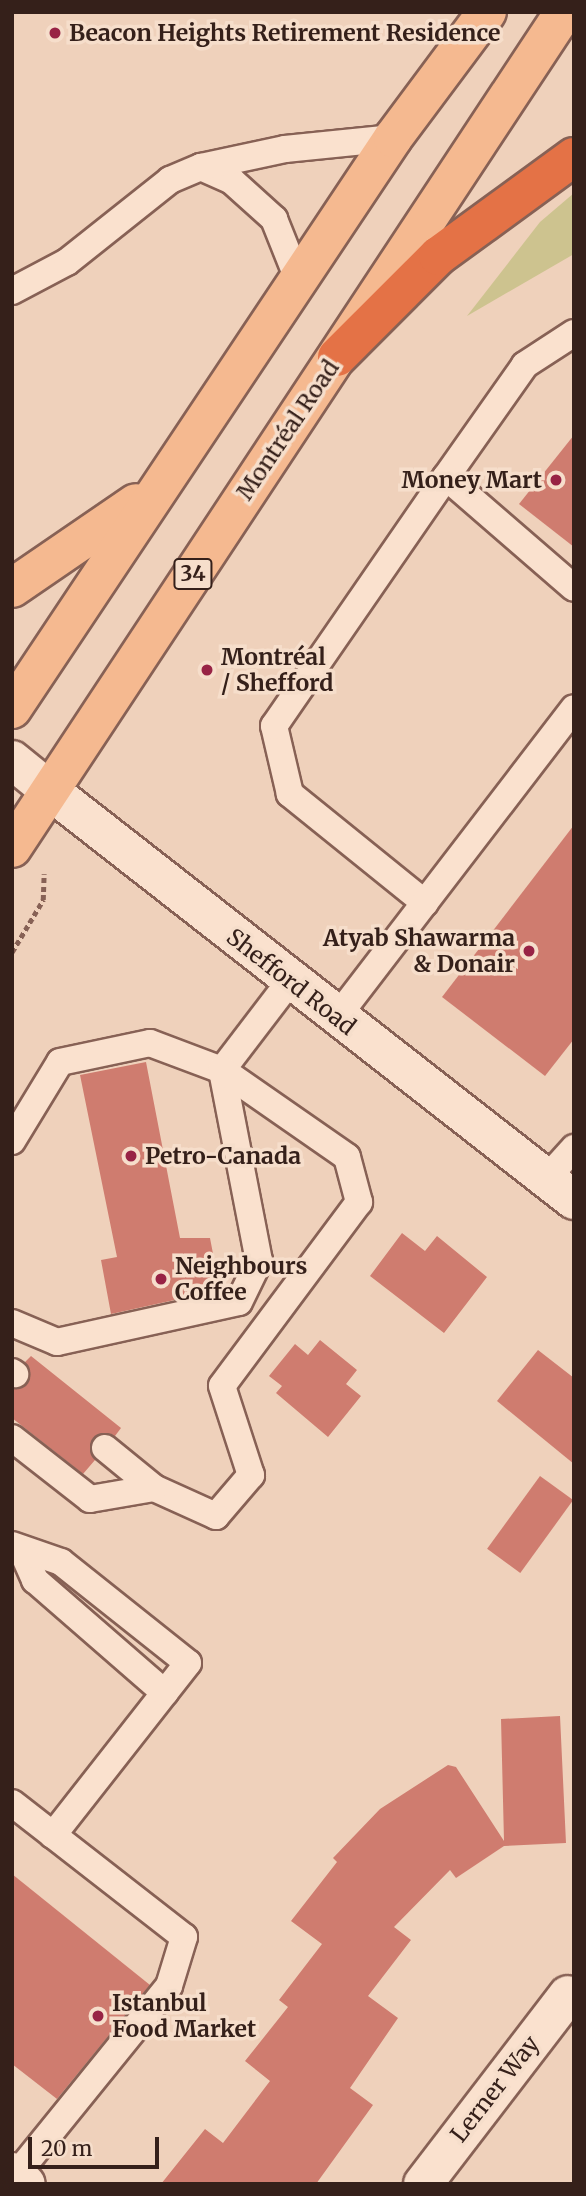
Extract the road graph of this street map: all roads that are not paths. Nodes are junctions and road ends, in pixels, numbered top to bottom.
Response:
1 (487, 12) edge
2 (564, 12) edge
3 (393, 138) junction
4 (574, 157) edge
5 (201, 167) junction
6 (298, 279) junction
7 (12, 291) edge
8 (574, 333) edge
9 (337, 357) junction
10 (446, 477) junction
11 (158, 487) junction
12 (12, 588) edge
13 (574, 588) edge
14 (574, 708) edge
15 (12, 709) edge
16 (12, 760) edge
17 (49, 790) junction
18 (12, 848) edge
19 (425, 903) junction
20 (290, 981) junction
21 (337, 1017) junction
22 (222, 1070) junction
23 (13, 1144) edge
24 (574, 1148) edge
25 (560, 1190) edge
26 (12, 1322) edge
27 (12, 1438) edge
28 (105, 1448) dead end
29 (154, 1488) junction
30 (17, 1549) edge
31 (165, 1693) junction
32 (12, 1803) edge
33 (52, 1835) junction
34 (568, 1995) dead end
35 (17, 2178) edge
36 (423, 2184) edge

1 - 3 main road
2 - 9 main road, Montréal Road / 34
3 - 5 lane
3 - 6 main road
4 - 9 highway
5 - 6 lane
5 - 7 lane
6 - 11 main road
8 - 10 lane
9 - 17 main road, Montréal Road / 34
10 - 13 lane
10 - 19 lane
11 - 12 main road
11 - 15 main road
14 - 19 lane
16 - 17 street, Shefford Road
17 - 18 main road, Montréal Road / 34
17 - 20 street, Shefford Road
19 - 21 lane
20 - 21 street, Shefford Road
20 - 22 lane
21 - 25 street, Shefford Road
22 - 23 lane
22 - 26 lane
22 - 29 lane
24 - 25 lane
27 - 29 lane
28 - 29 lane
30 - 31 lane
30 - 31 lane
31 - 33 lane
32 - 33 lane
33 - 35 lane
34 - 36 street, Lerner Way

